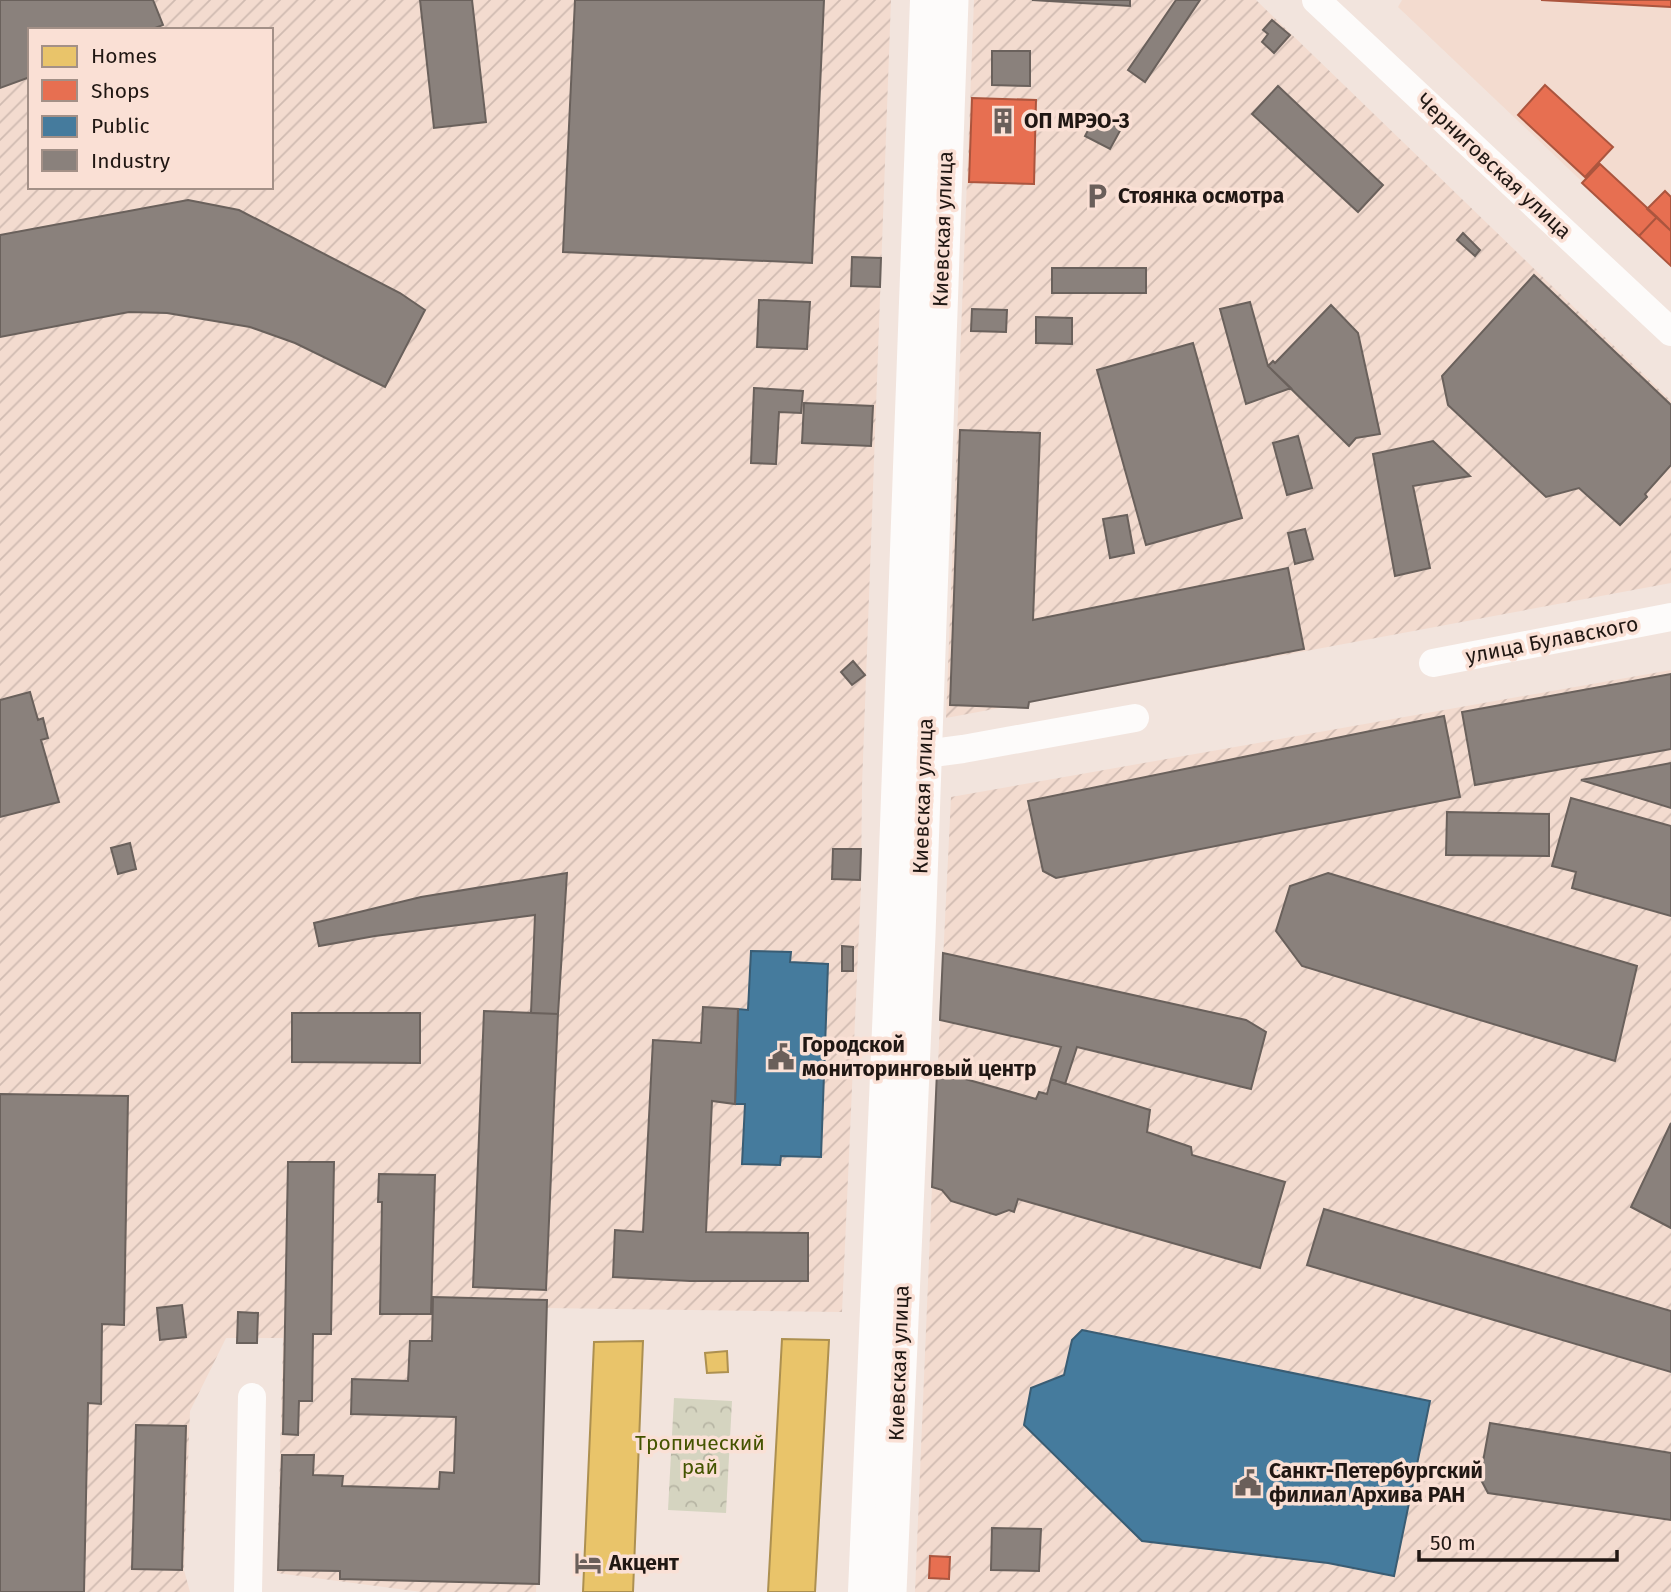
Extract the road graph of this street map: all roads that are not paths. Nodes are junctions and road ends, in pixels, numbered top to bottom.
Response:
1 (924, 0) edge
2 (951, 0) edge
3 (1316, 0) edge
4 (1671, 332) edge
5 (1671, 617) edge
6 (1433, 663) dead end
7 (1135, 718) dead end
8 (911, 754) junction
9 (251, 1397) dead end
10 (248, 1592) edge
11 (862, 1592) edge
12 (889, 1592) edge

1 - 8 street, Киевская улица
2 - 8 main road, Киевская улица
3 - 4 street, Черниговская улица
5 - 6 street, улица Булавского
7 - 8 street
8 - 11 street, Киевская улица
8 - 12 main road, Киевская улица
9 - 10 street

